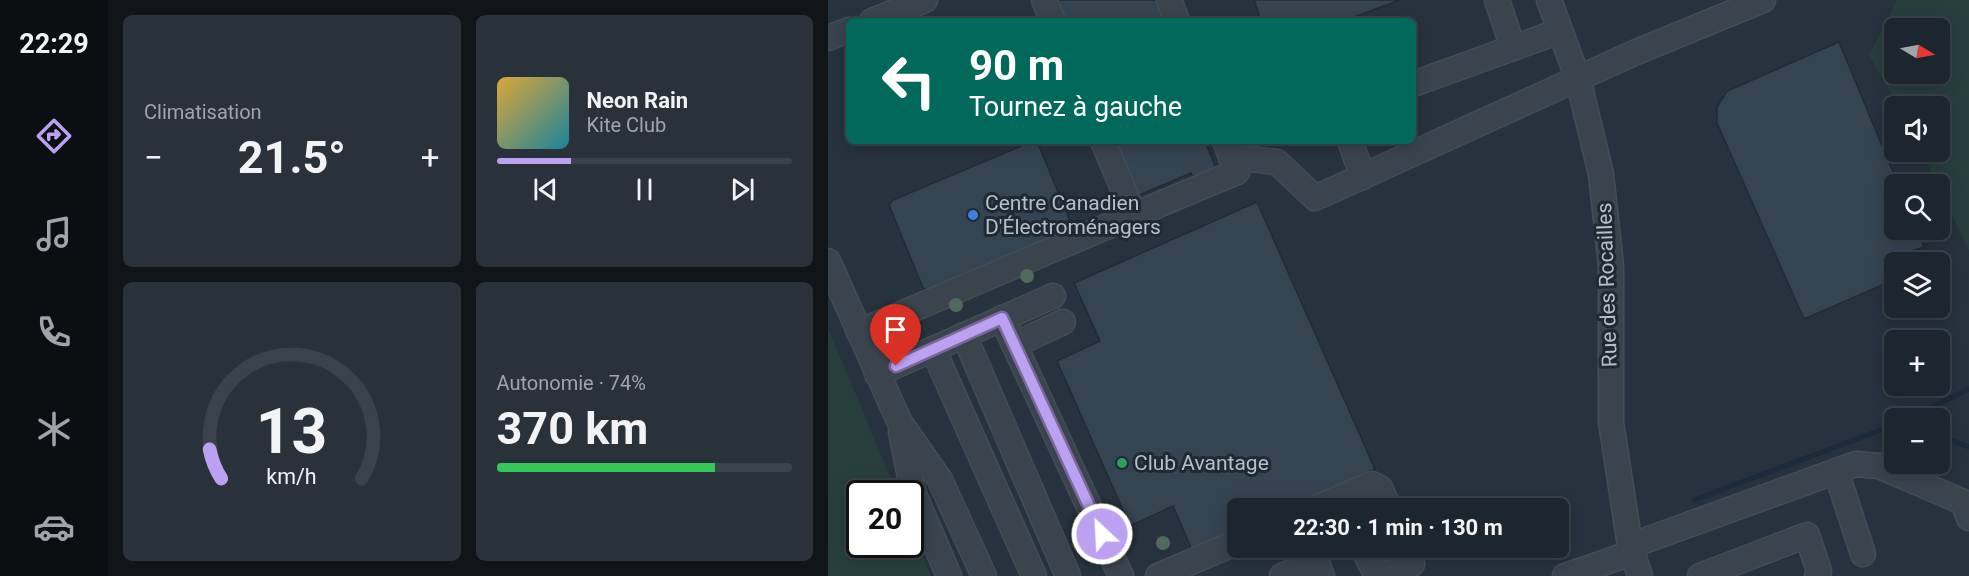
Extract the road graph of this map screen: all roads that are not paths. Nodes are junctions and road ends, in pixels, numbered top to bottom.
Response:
1 (925, 0) edge
2 (1044, 0) edge
3 (1168, 0) edge
4 (1497, 0) edge
5 (1548, 0) edge
6 (1763, 0) edge
7 (880, 18) edge
8 (1052, 18) edge
9 (1176, 18) edge
10 (846, 31) edge
11 (1560, 31) junction
12 (828, 38) edge
13 (1513, 48) junction
14 (1578, 79) junction
15 (1416, 83) edge
16 (1104, 144) edge
17 (1351, 144) edge
18 (1228, 149) edge
19 (1363, 177) junction
20 (1134, 215) junction
21 (828, 261) edge
22 (1053, 296) dead end
23 (1002, 318) junction
24 (1063, 322) dead end
25 (859, 332) junction
26 (964, 335) junction
27 (1014, 345) junction
28 (933, 349) junction
29 (877, 374) junction
30 (899, 421) junction
31 (1836, 471) junction
32 (1339, 498) edge
33 (1384, 498) edge
34 (1968, 515) edge
35 (1227, 547) edge
36 (1631, 549) junction
37 (1863, 554) dead end
38 (1368, 558) edge
39 (1411, 563) edge
40 (950, 576) edge
41 (984, 576) edge
42 (1034, 576) edge
43 (1068, 576) edge
44 (1121, 576) edge
45 (1158, 576) edge
46 (1282, 576) edge
47 (1322, 576) edge
48 (1377, 576) edge
49 (1382, 576) edge
50 (1565, 576) edge
51 (1640, 576) edge
52 (1700, 576) edge
53 (1817, 576) edge

1 - 7 street
2 - 8 street
3 - 9 street
4 - 13 street
5 - 11 street, Rue des Rocailles
6 - 14 street
10 - 12 street
11 - 13 street
11 - 14 street, Rue des Rocailles
13 - 15 street
14 - 19 street
14 - 36 street, Rue des Rocailles
16 - 20 street
17 - 19 street
18 - 19 street
18 - 20 street
20 - 25 street
21 - 25 street
22 - 23 street
23 - 26 street
23 - 27 street
24 - 27 street
25 - 29 street
26 - 28 street
26 - 43 street
27 - 44 street
28 - 29 street
28 - 42 street
29 - 30 street
30 - 40 street
30 - 41 street
31 - 34 street
31 - 36 street
31 - 37 street
32 - 33 street
35 - 45 street
36 - 50 street
36 - 51 street, Rue des Rocailles
38 - 48 street
39 - 49 street
46 - 47 street
52 - 53 street

